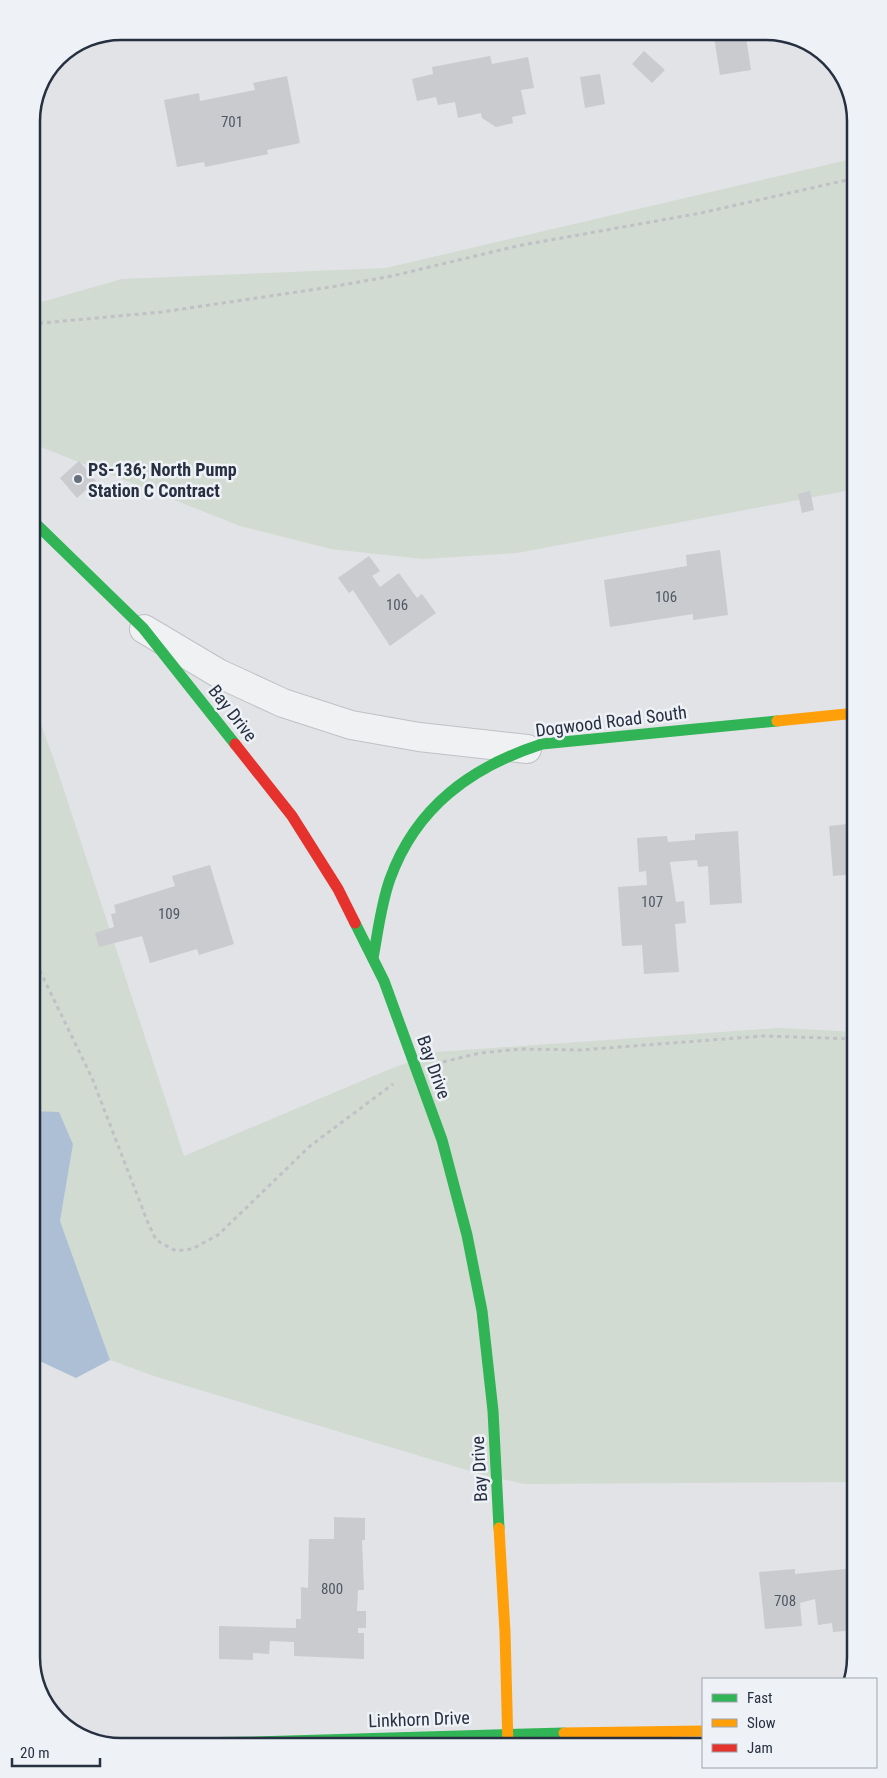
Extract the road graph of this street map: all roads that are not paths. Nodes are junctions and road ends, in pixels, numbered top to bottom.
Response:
1 (40, 528) edge
2 (143, 628) junction
3 (847, 714) edge
4 (527, 749) junction
5 (373, 958) junction
6 (702, 1731) edge
7 (507, 1734) junction
8 (380, 1738) edge
9 (507, 1738) edge

1 - 2 street, Bay Drive
2 - 4 street
2 - 5 street, Bay Drive
3 - 4 street, Dogwood Road South
4 - 5 street, Dogwood Road South
5 - 7 street, Bay Drive
6 - 7 street, Linkhorn Drive
7 - 8 street, Linkhorn Drive
7 - 9 street, Bay Drive

